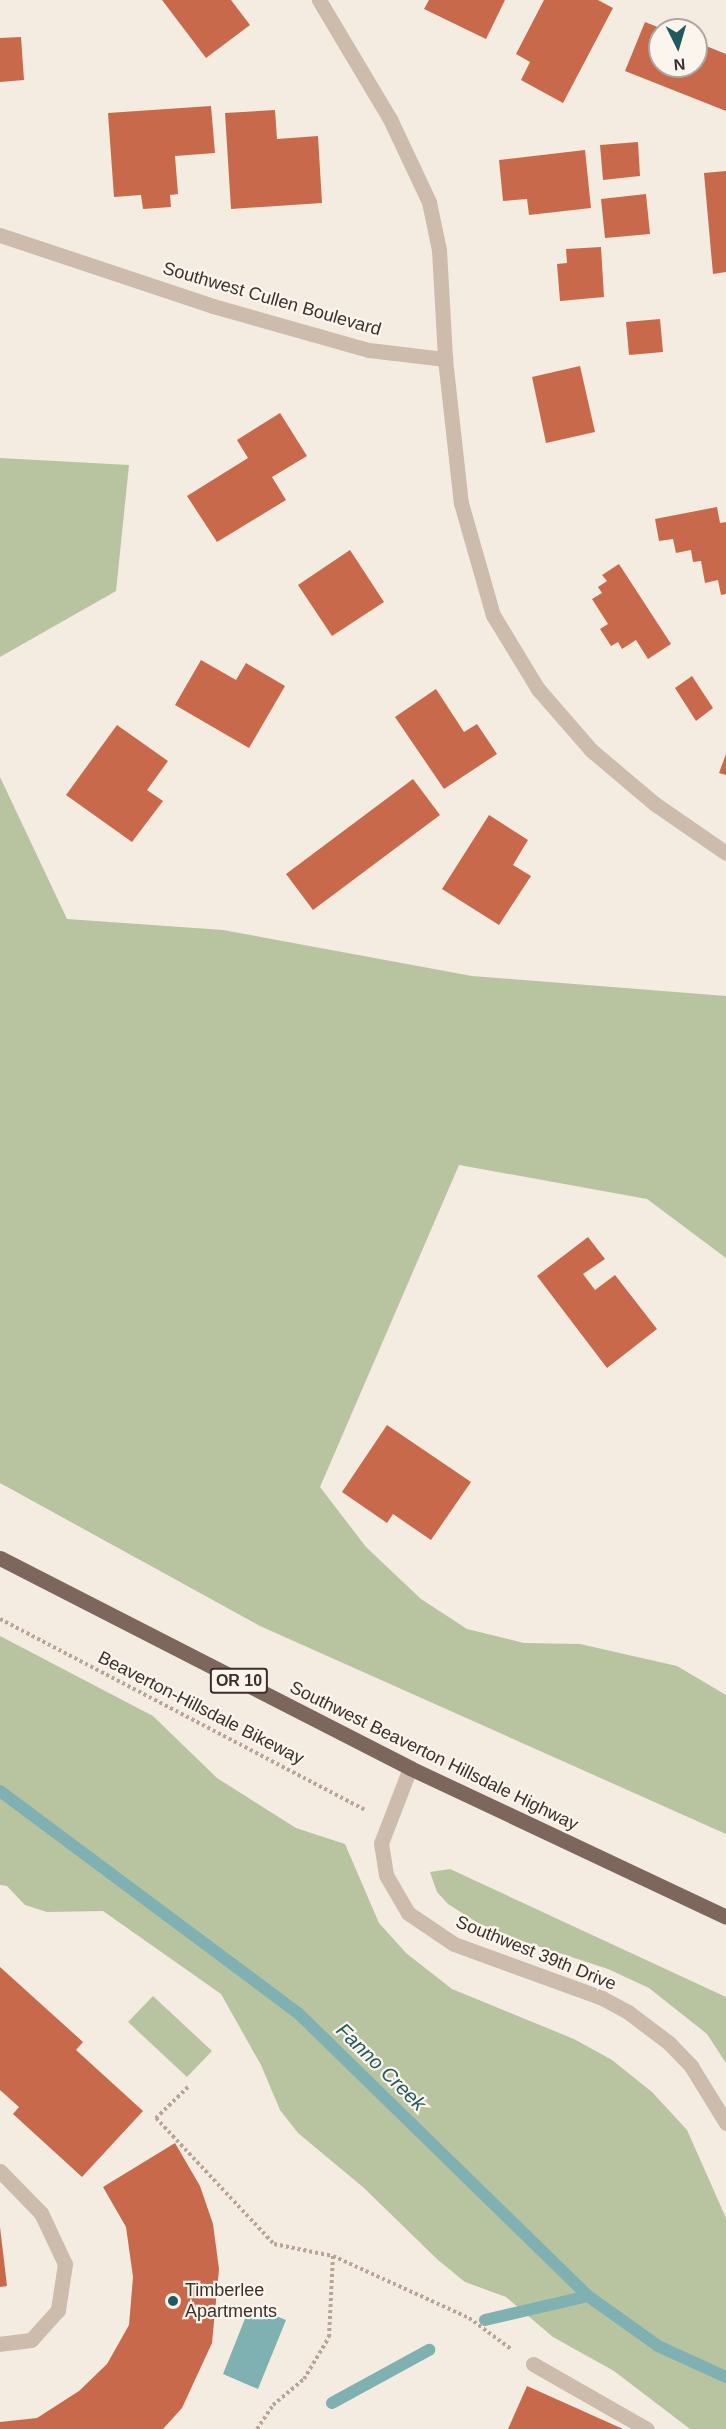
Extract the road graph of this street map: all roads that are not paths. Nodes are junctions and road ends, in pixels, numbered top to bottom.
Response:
1 (319, 0) edge
2 (0, 235) edge
3 (445, 359) junction
4 (726, 853) edge
5 (0, 1558) edge
6 (410, 1768) junction
7 (726, 1917) edge
8 (726, 2122) edge
9 (0, 2171) edge
10 (0, 2344) edge
11 (533, 2364) dead end
12 (647, 2429) edge

1 - 3 street
2 - 3 street, Southwest Cullen Boulevard
3 - 4 street
5 - 6 main road, Southwest Beaverton Hillsdale Highway / OR 10
6 - 7 main road, Southwest Beaverton Hillsdale Highway / OR 10
6 - 8 street, Southwest 39th Drive
9 - 10 street
11 - 12 street

